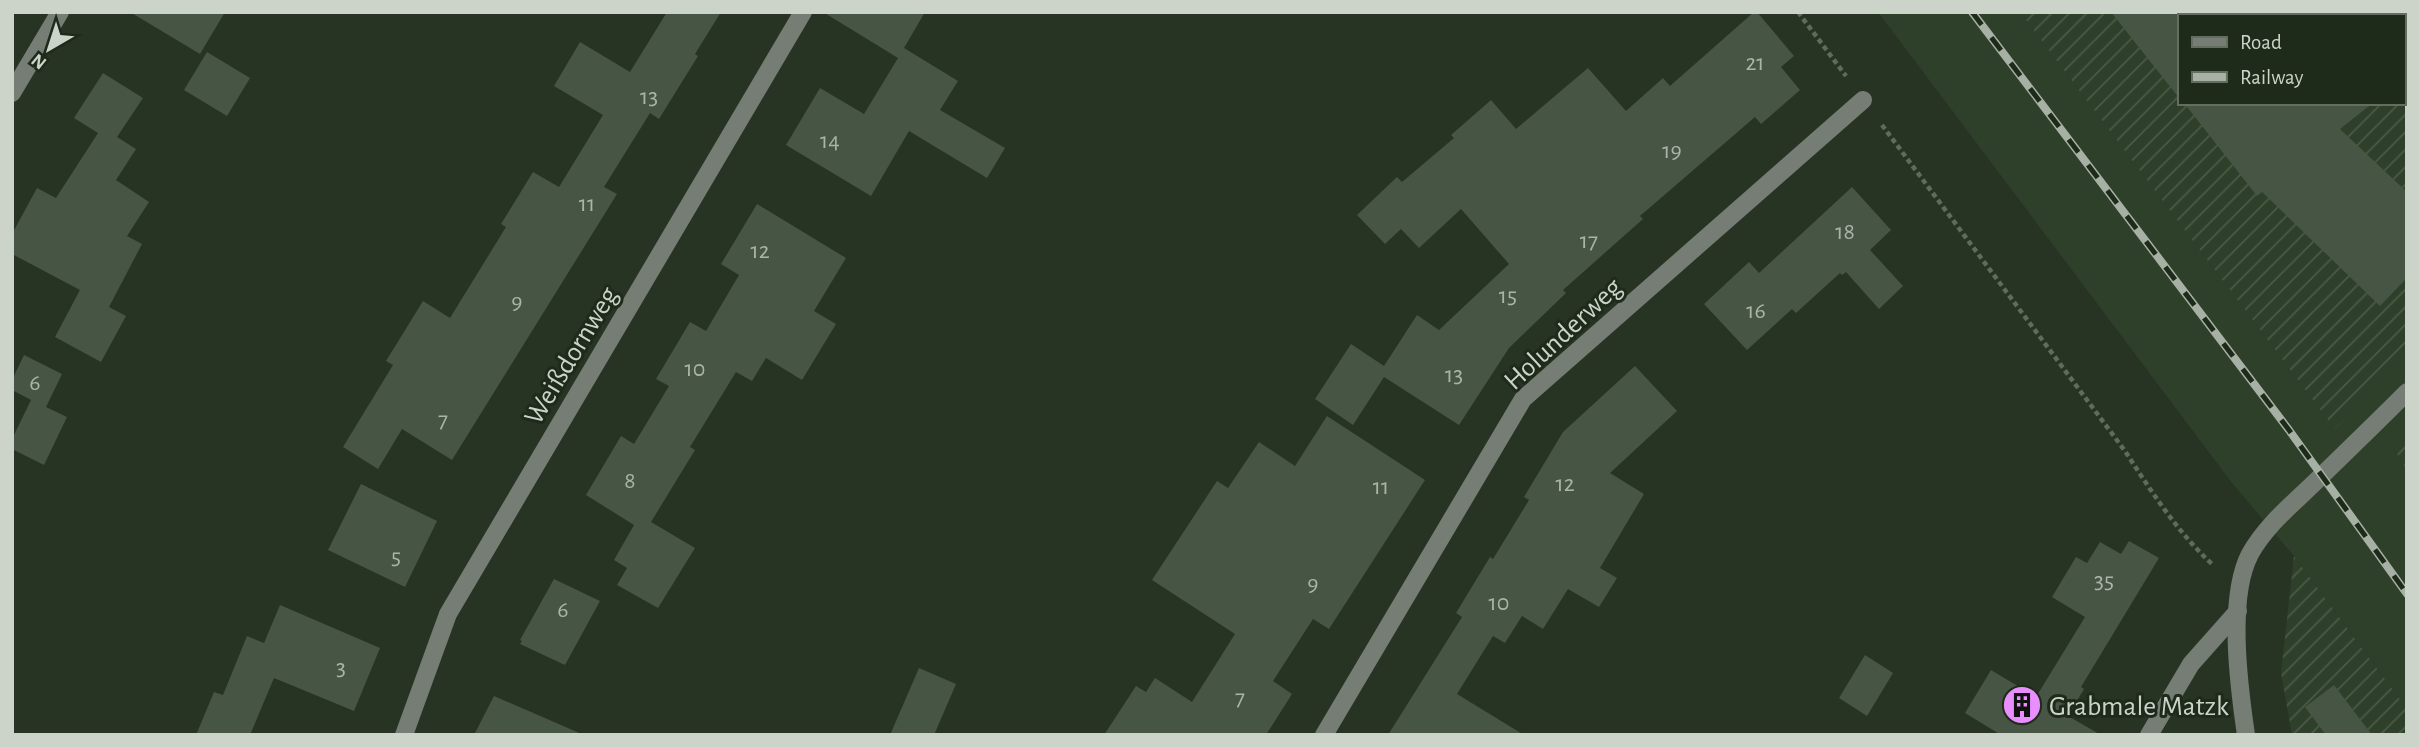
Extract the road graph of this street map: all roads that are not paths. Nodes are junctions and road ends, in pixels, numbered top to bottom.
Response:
1 (60, 12) edge
2 (803, 12) edge
3 (12, 93) edge
4 (1863, 100) road end
5 (2407, 393) edge
6 (2238, 611) junction
7 (404, 735) edge
8 (1324, 735) edge
9 (2149, 735) edge
10 (2246, 735) edge

1 - 3 street
2 - 7 street, Weißdornweg
4 - 8 street, Holunderweg
5 - 6 street
6 - 9 street
6 - 10 street

